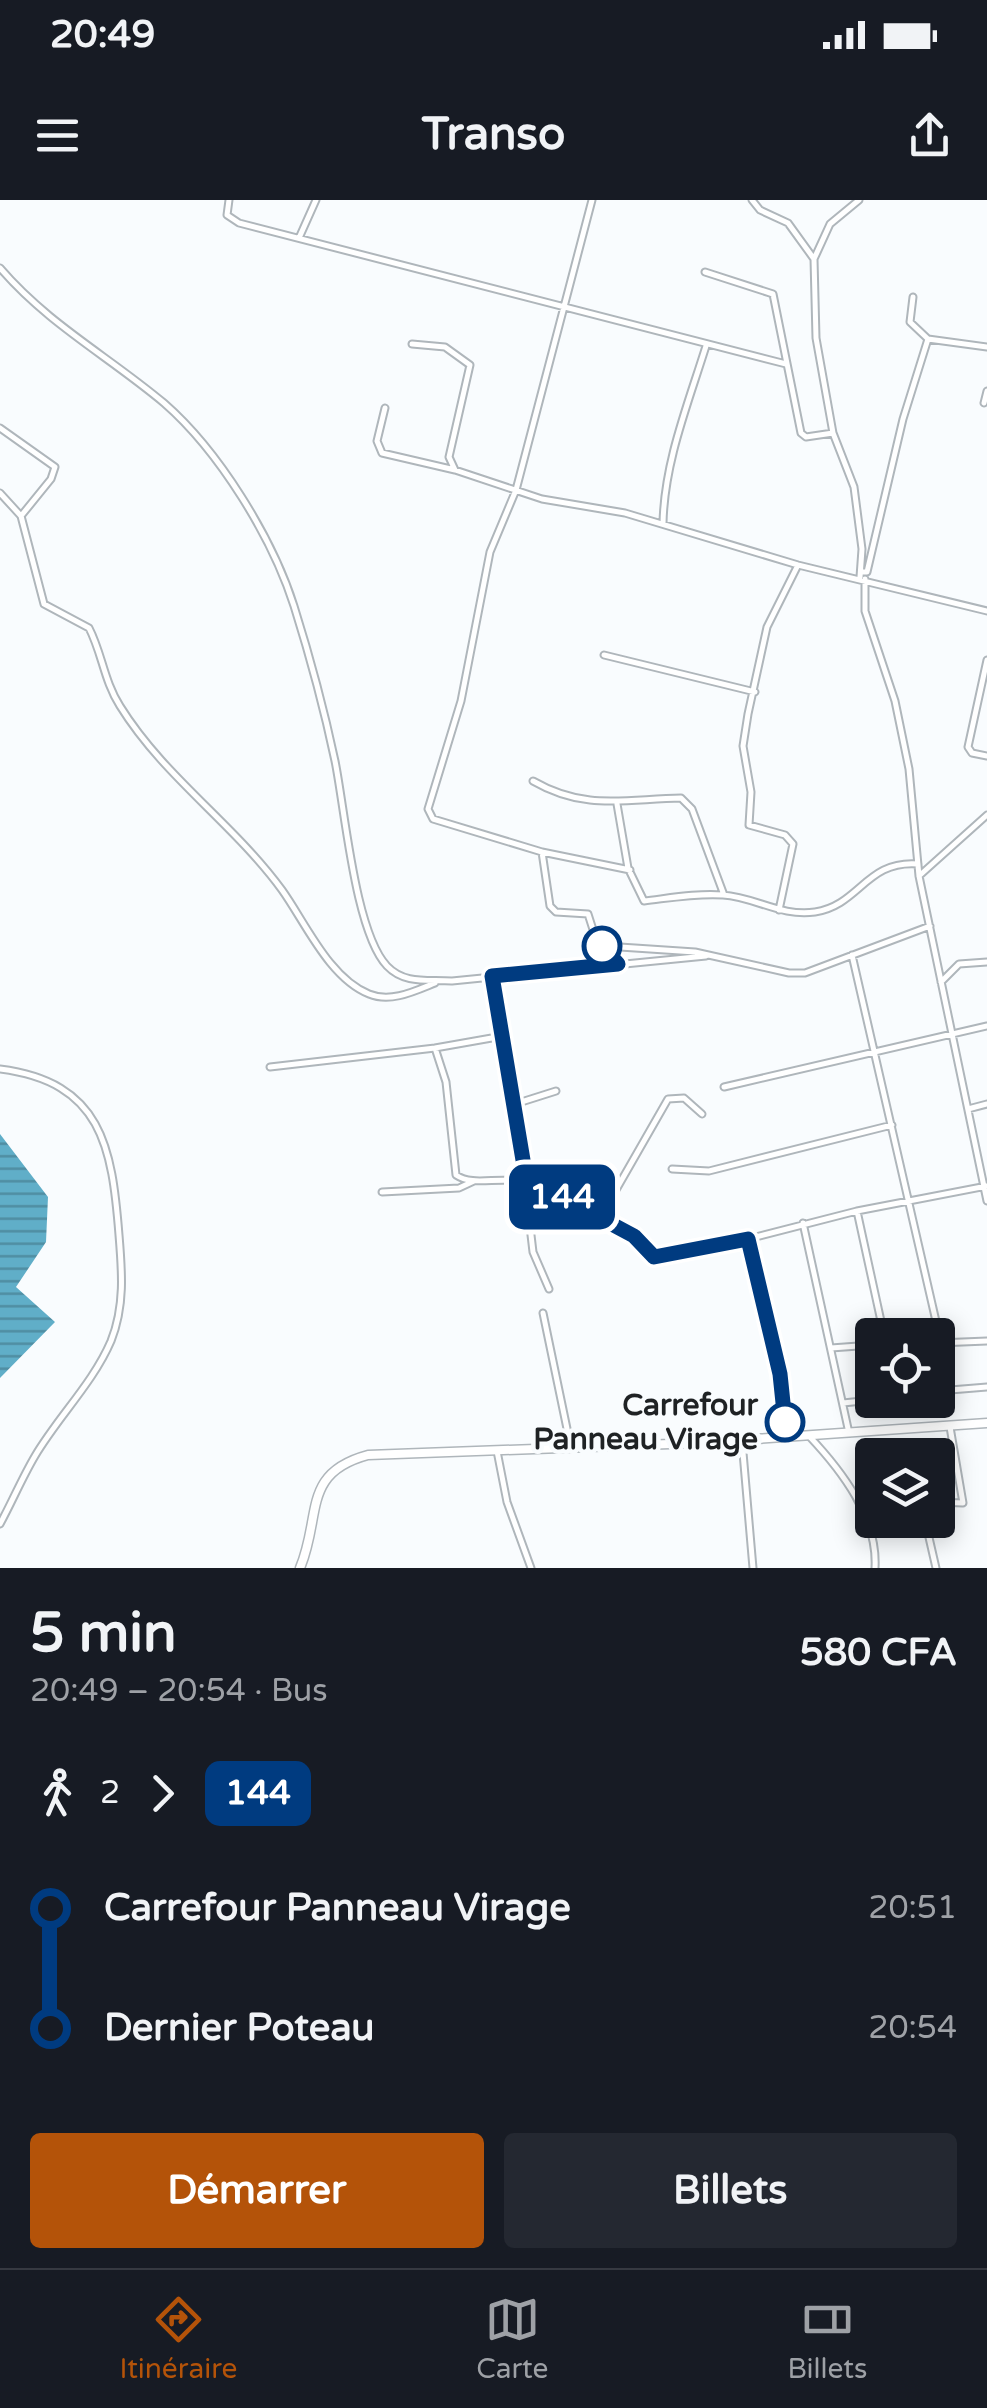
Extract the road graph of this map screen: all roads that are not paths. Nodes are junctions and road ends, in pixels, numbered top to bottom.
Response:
1 (229, 200) edge
2 (316, 200) edge
3 (592, 200) edge
4 (752, 200) edge
5 (860, 201) edge
6 (299, 238) junction
7 (814, 258) junction
8 (0, 268) edge
9 (705, 272) dead end
10 (913, 297) dead end
11 (561, 304) junction
12 (928, 340) junction
13 (412, 344) dead end
14 (706, 346) junction
15 (987, 347) edge
16 (786, 364) junction
17 (987, 391) edge
18 (984, 403) dead end
19 (385, 408) dead end
20 (0, 428) edge
21 (833, 433) junction
22 (455, 470) junction
23 (516, 490) junction
24 (0, 493) edge
25 (21, 516) junction
26 (663, 524) junction
27 (798, 566) junction
28 (862, 576) junction
29 (987, 611) edge
30 (604, 655) dead end
31 (987, 660) edge
32 (755, 692) junction
33 (987, 756) edge
34 (533, 781) dead end
35 (617, 804) junction
36 (987, 815) edge
37 (542, 852) junction
38 (918, 864) junction
39 (630, 870) junction
40 (919, 876) junction
41 (724, 895) junction
42 (779, 910) junction
43 (930, 926) junction
44 (602, 946) junction
45 (852, 955) junction
46 (706, 956) junction
47 (987, 962) edge
48 (618, 964) junction
49 (492, 976) junction
50 (443, 980) junction
51 (941, 982) junction
52 (987, 1026) edge
53 (950, 1034) junction
54 (503, 1036) junction
55 (434, 1048) junction
56 (875, 1055) junction
57 (270, 1068) dead end
58 (0, 1069) edge
59 (724, 1087) dead end
60 (556, 1091) dead end
61 (515, 1104) junction
62 (987, 1104) edge
63 (968, 1109) junction
64 (702, 1114) dead end
65 (892, 1125) junction
66 (672, 1169) dead end
67 (474, 1181) junction
68 (530, 1184) junction
69 (985, 1186) edge
70 (542, 1187) junction
71 (382, 1192) dead end
72 (527, 1197) junction
73 (911, 1200) junction
74 (987, 1201) edge
75 (857, 1211) junction
76 (601, 1216) junction
77 (803, 1224) junction
78 (748, 1239) junction
79 (549, 1289) dead end
80 (543, 1313) dead end
81 (880, 1318) edge
82 (934, 1318) edge
83 (987, 1341) edge
84 (955, 1342) edge
85 (855, 1346) edge
86 (831, 1348) junction
87 (987, 1386) edge
88 (955, 1389) edge
89 (855, 1402) edge
90 (843, 1403) junction
91 (987, 1423) edge
92 (950, 1426) junction
93 (849, 1433) junction
94 (809, 1436) junction
95 (786, 1437) junction
96 (952, 1438) edge
97 (742, 1440) junction
98 (570, 1448) junction
99 (497, 1450) junction
100 (955, 1458) edge
101 (955, 1503) edge
102 (0, 1524) edge
103 (929, 1538) edge
104 (300, 1568) edge
105 (531, 1568) edge
106 (753, 1568) edge
107 (876, 1568) edge
108 (936, 1568) edge

1 - 6 street
2 - 6 street
3 - 11 street
4 - 7 street
5 - 7 street
6 - 11 street
7 - 21 street
8 - 50 street
9 - 16 street
10 - 12 street
11 - 14 street
11 - 23 street
12 - 15 street
12 - 28 street
13 - 22 street
14 - 16 street
14 - 26 street
16 - 21 street
17 - 18 street
19 - 22 street
20 - 25 street
21 - 28 street
22 - 23 street
23 - 26 street
23 - 37 street
24 - 25 street
25 - 50 street
26 - 27 street
27 - 28 street
27 - 32 street
28 - 29 street
28 - 38 street
30 - 32 street
31 - 33 street
32 - 42 street
34 - 35 street
35 - 39 street
35 - 41 street
36 - 40 street
37 - 39 street
37 - 44 street
38 - 40 street
38 - 42 street
39 - 41 street
40 - 43 street
41 - 42 street
43 - 45 street
43 - 51 street
44 - 46 street
44 - 48 street
45 - 46 street
45 - 56 street
46 - 48 street
47 - 51 street
48 - 49 street
49 - 50 street
49 - 54 street
51 - 53 street
52 - 53 street
53 - 56 street
53 - 63 street
54 - 55 street
54 - 61 street
55 - 57 street
55 - 67 street
56 - 59 street
56 - 65 street
58 - 102 street
60 - 61 street
61 - 68 street
62 - 63 street
63 - 69 street
64 - 76 street
65 - 66 street
65 - 73 street
67 - 68 street
67 - 71 street
68 - 70 street
68 - 72 street
69 - 73 street
69 - 74 street
70 - 72 street
70 - 76 street
72 - 79 street
73 - 75 street
73 - 82 street
75 - 77 street
75 - 81 street
76 - 78 street
77 - 78 street
77 - 86 street
78 - 95 street
80 - 98 street
83 - 84 street
85 - 86 street
86 - 90 street
87 - 88 street
89 - 90 street
90 - 93 street
91 - 92 street
92 - 93 street
92 - 96 street
93 - 94 street
94 - 95 street
94 - 107 street
95 - 97 street
97 - 98 street
97 - 106 street
98 - 99 street
99 - 104 street
99 - 105 street
100 - 101 street
103 - 108 street

